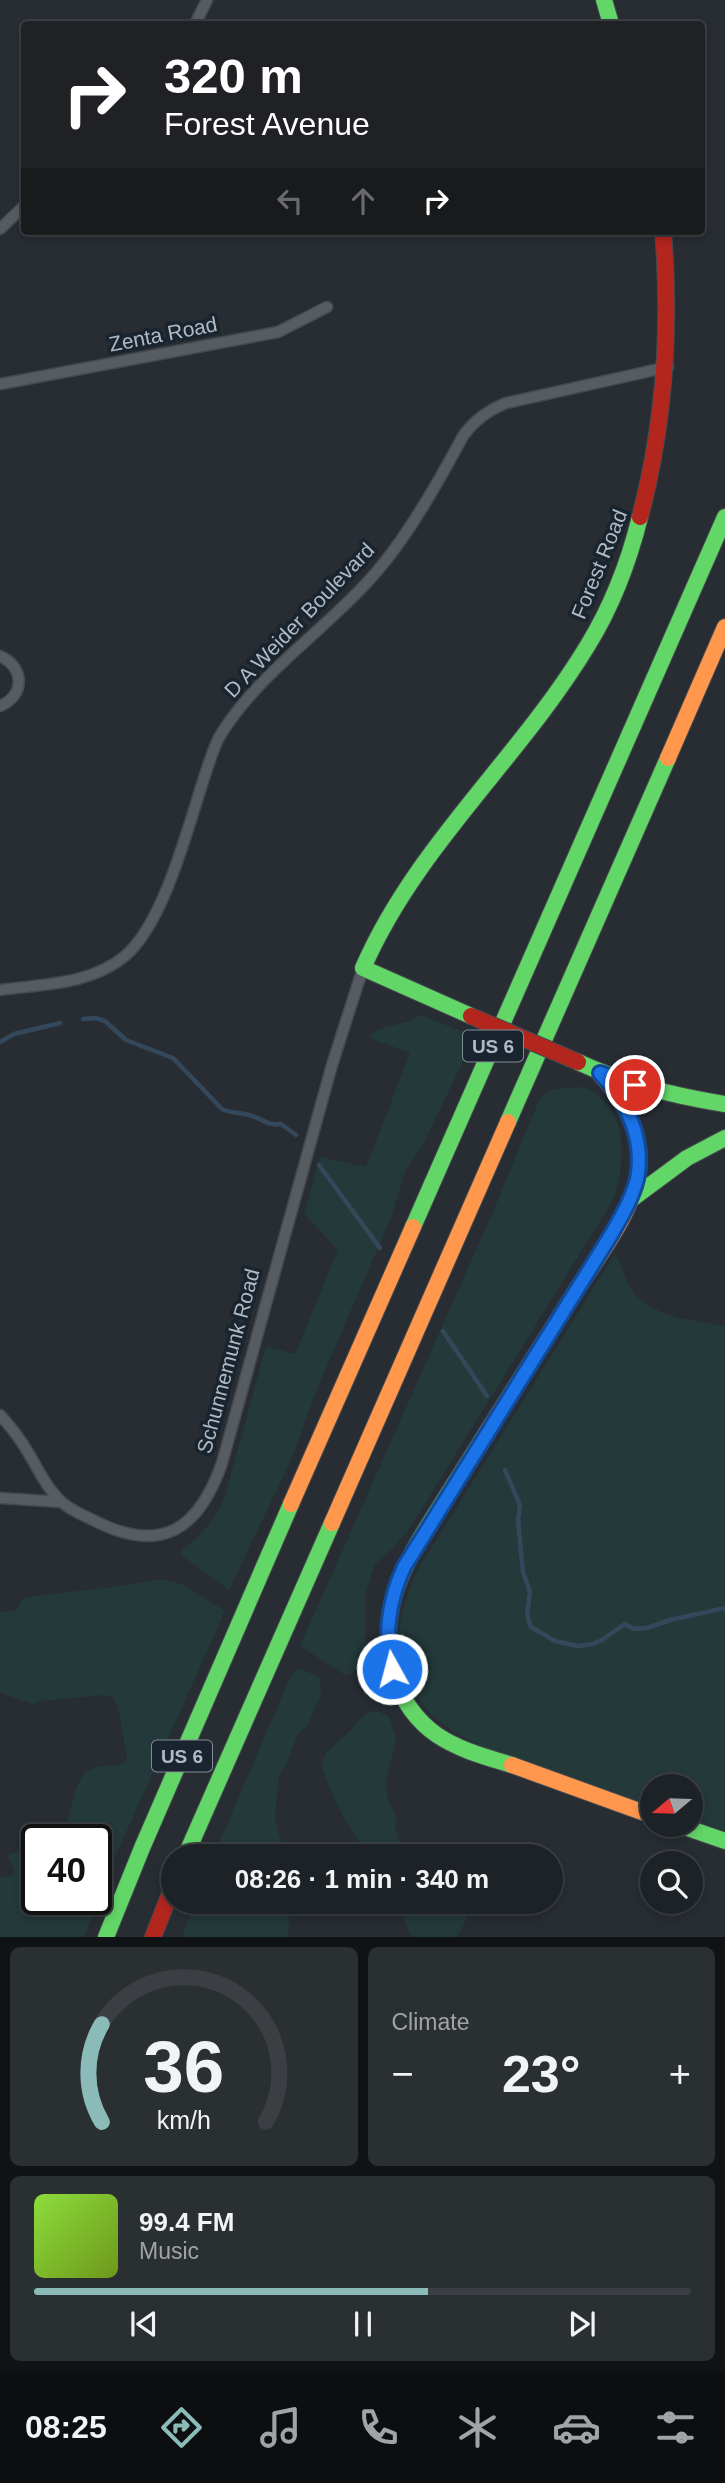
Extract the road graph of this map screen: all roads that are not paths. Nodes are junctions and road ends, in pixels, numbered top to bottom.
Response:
1 (208, 0) edge
2 (604, 0) edge
3 (197, 21) edge
4 (610, 21) edge
5 (21, 209) edge
6 (0, 229) edge
7 (663, 235) edge
8 (327, 307) dead end
9 (668, 366) junction
10 (0, 384) edge
11 (725, 517) edge
12 (725, 627) edge
13 (0, 656) edge
14 (0, 706) edge
15 (363, 968) junction
16 (0, 990) edge
17 (600, 1073) junction
18 (725, 1104) edge
19 (725, 1138) edge
20 (629, 1201) junction
21 (0, 1415) edge
22 (0, 1498) edge
23 (61, 1502) junction
24 (640, 1811) edge
25 (704, 1834) edge
26 (725, 1841) edge
27 (191, 1844) edge
28 (162, 1914) edge
29 (106, 1937) edge
30 (153, 1937) edge

1 - 3 street
2 - 4 main road
5 - 6 street
7 - 9 main road, Forest Road
8 - 10 street, Zenta Road
9 - 15 main road, Forest Road
9 - 16 street, D A Weider Boulevard
11 - 29 main road, US 6
12 - 27 main road, US 6
13 - 14 street
15 - 17 main road, bridge
15 - 23 street, Schunnemunk Road
17 - 18 main road
17 - 20 main road
19 - 20 main road
20 - 24 main road
21 - 23 street, Schunnemunk Road
22 - 23 street
25 - 26 main road
28 - 30 main road

